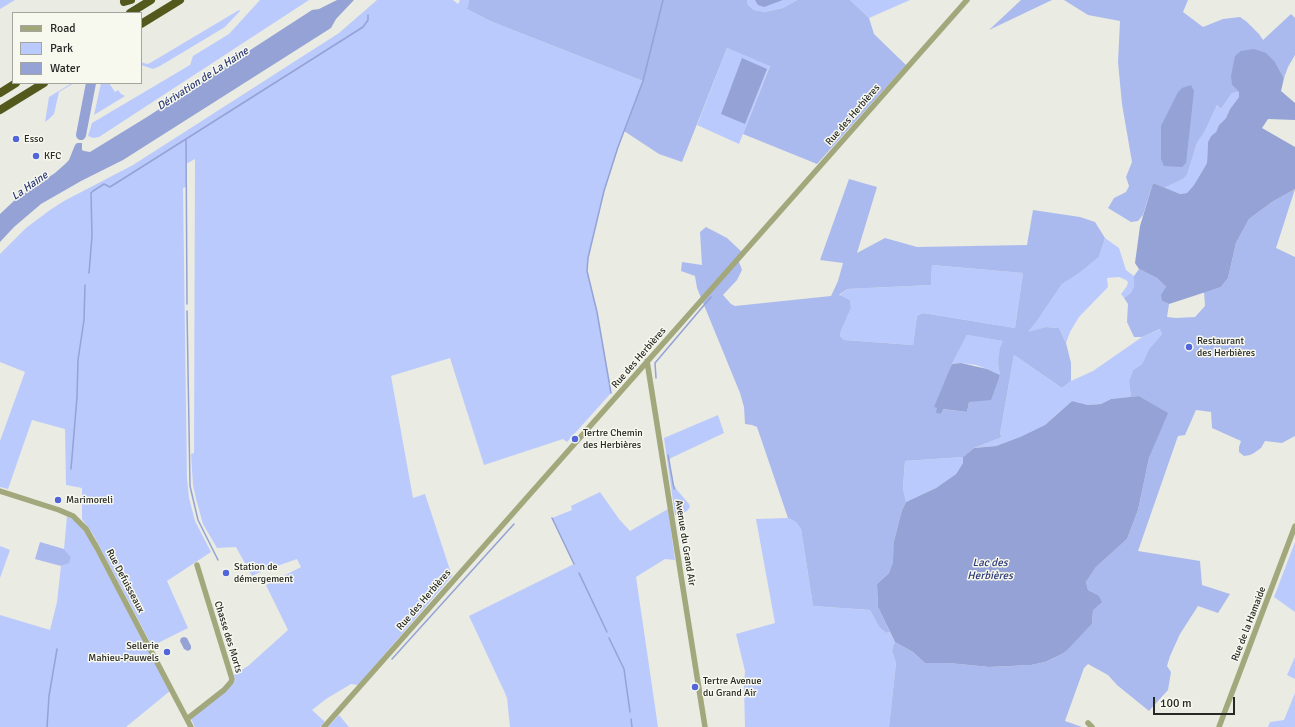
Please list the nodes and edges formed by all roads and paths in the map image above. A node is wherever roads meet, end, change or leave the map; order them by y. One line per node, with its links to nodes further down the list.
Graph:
1 (151, 0): 4 (highway)
2 (180, 0): 5 (highway)
3 (967, 0): 10 (street, Rue des Herbières)
4 (132, 12)
5 (142, 23)
6 (14, 84): 8 (highway)
7 (42, 84): 9 (highway)
8 (0, 93)
9 (0, 110)
10 (647, 361): 16 (street, Rue des Herbières); 17 (street, Avenue du Grand Air)
11 (0, 491): 14 (street, Rue Defuisseaux)
12 (1295, 526): 18 (street, Rue de la Hamaide)
13 (197, 565): 14 (street, Chasse des Morts)
14 (186, 719): 15 (street, Rue Defuisseaux)
15 (191, 727)
16 (324, 727)
17 (705, 727)
18 (1219, 727)

